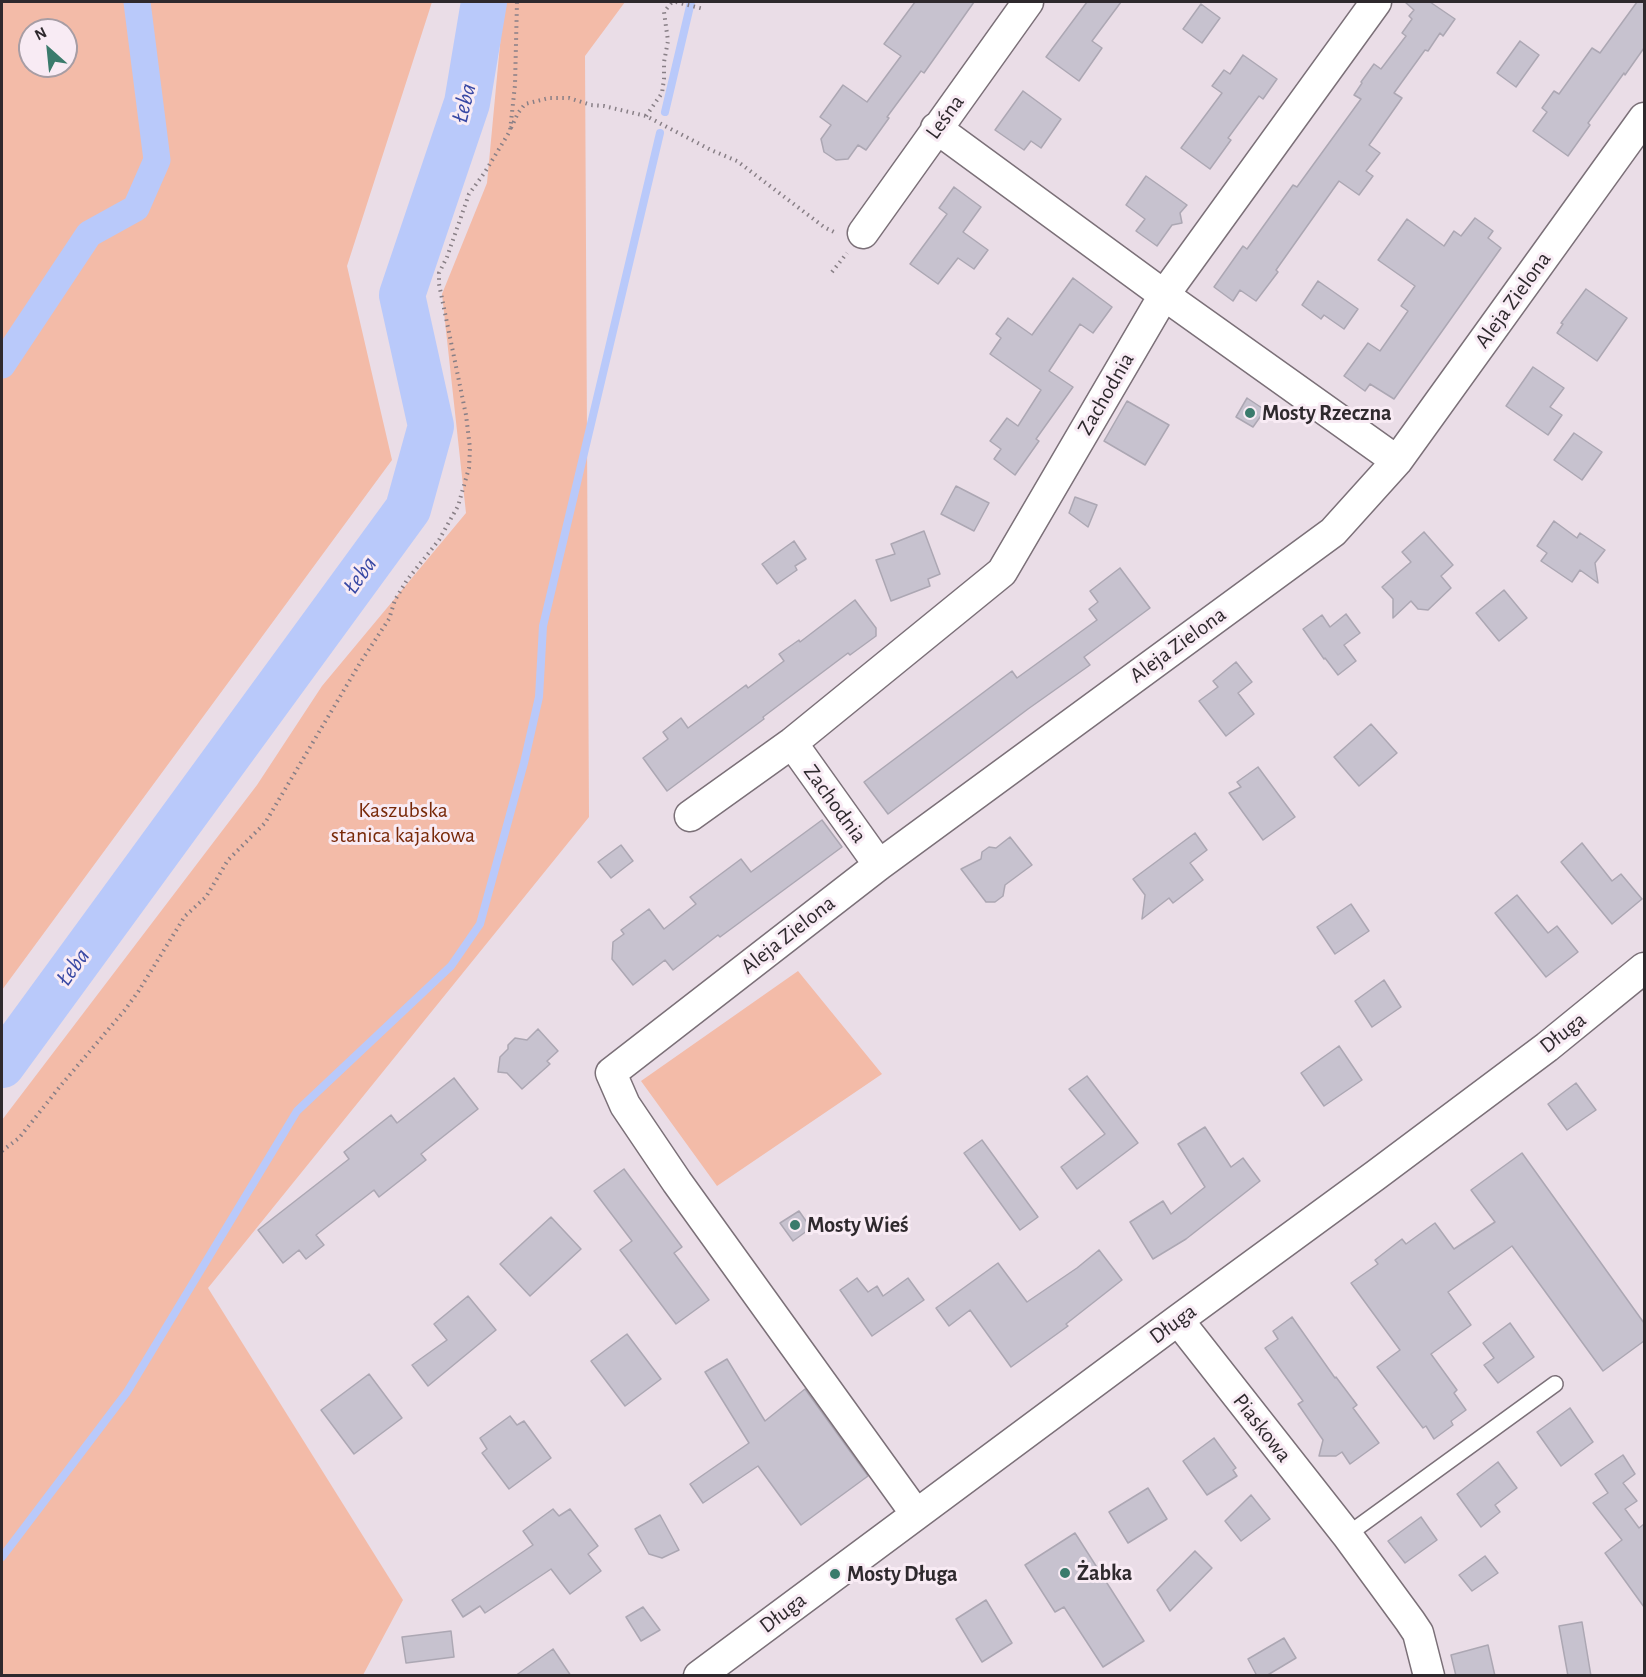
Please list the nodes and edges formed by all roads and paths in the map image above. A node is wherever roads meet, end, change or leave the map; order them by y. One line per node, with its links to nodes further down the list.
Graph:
1 (517, 2): 9 (path)
2 (676, 2): 5 (path); 6 (path)
3 (1028, 2): 8 (street, Leśna)
4 (1376, 2): 11 (street, Zachodnia)
5 (704, 9)
6 (646, 116): 9 (path); 10 (path)
7 (1644, 118): 12 (street, Aleja Zielona)
8 (936, 129): 10 (street, Leśna); 11 (street)
9 (510, 131): 17 (path)
10 (863, 233)
11 (1164, 296): 12 (street); 13 (street, Zachodnia)
12 (1397, 461): 15 (street, Aleja Zielona)
13 (792, 743): 14 (street, Zachodnia); 15 (street, Zachodnia)
14 (690, 816)
15 (879, 865): 20 (street, Aleja Zielona)
16 (1640, 981): 18 (street, Długa)
17 (2, 1150)
18 (1178, 1320): 20 (street, Długa); 21 (street, Piaskowa)
19 (1555, 1384): 21 (lane)
20 (916, 1514): 22 (street, Długa)
21 (1347, 1535): 23 (street, Piaskowa)
22 (699, 1676)
23 (1429, 1676)

